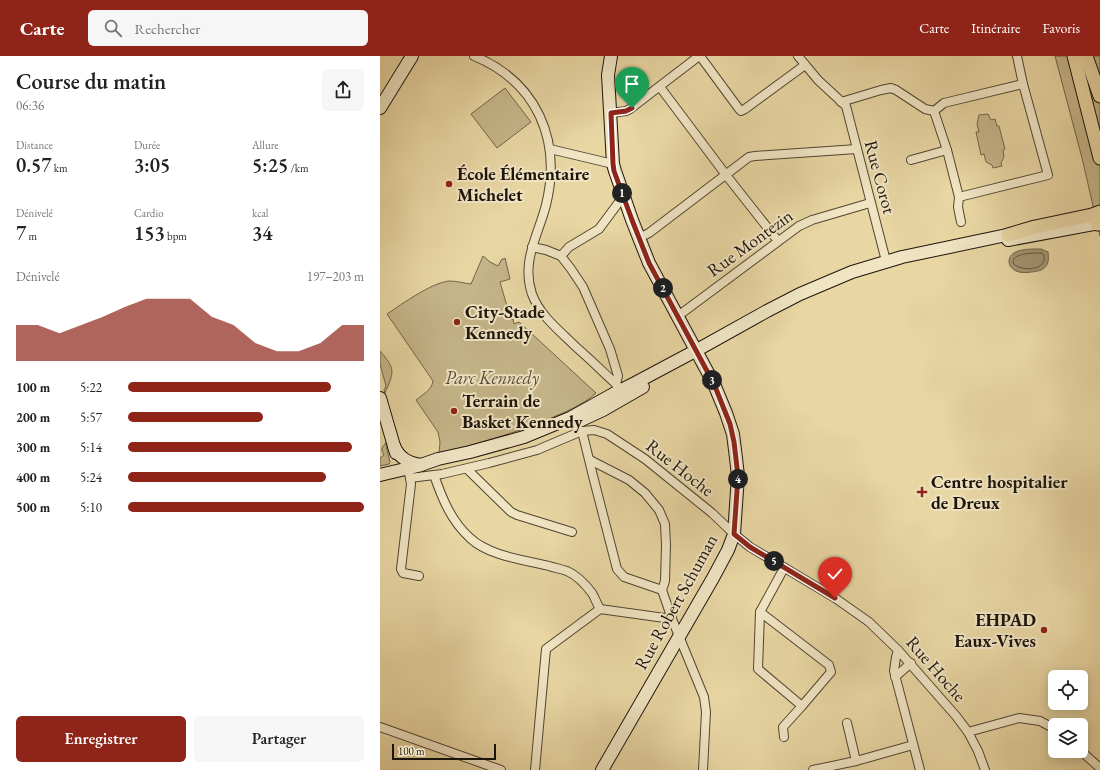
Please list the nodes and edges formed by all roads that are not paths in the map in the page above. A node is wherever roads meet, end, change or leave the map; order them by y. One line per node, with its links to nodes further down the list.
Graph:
1 (412, 56): 17 (main road)
2 (474, 56): 10 (street)
3 (611, 56): 19 (main road, Rue Robert Schuman)
4 (700, 56): 11 (street); 14 (street)
5 (798, 56): 11 (street)
6 (1017, 56): 12 (street)
7 (1074, 56): 23 (main road)
8 (1086, 56): 15 (main road)
9 (1090, 56): 13 (main road)
10 (490, 59): 20 (street)
11 (805, 64): 16 (street)
12 (1023, 82): 18 (street); 27 (street)
13 (1100, 85)
14 (660, 87): 19 (street); 26 (street)
15 (1100, 96)
16 (841, 102): 18 (street); 21 (street, Rue Corot)
17 (380, 108)
18 (934, 111): 22 (street)
19 (611, 113): 25 (main road, Rue Robert Schuman)
20 (550, 149): 25 (street); 35 (street)
21 (857, 149): 26 (street); 29 (street, Rue Corot)
22 (947, 150): 24 (street); 27 (street)
23 (1100, 158)
24 (911, 160)
25 (613, 164): 28 (main road, Rue Robert Schuman)
26 (726, 175): 33 (street); 34 (street)
27 (959, 197): 31 (street)
28 (624, 198): 33 (main road, Rue Robert Schuman); 36 (street)
29 (870, 203): 34 (street, Rue Montezin); 37 (street, Rue Corot)
30 (1099, 220): 32 (main road); 39 (main road)
31 (961, 222)
32 (1008, 235): 37 (main road)
33 (639, 238): 38 (main road, Rue Robert Schuman)
34 (778, 241): 38 (street, Rue Montezin)
35 (532, 247): 36 (street); 40 (street)
36 (560, 256): 40 (street)
37 (886, 261): 39 (main road)
38 (678, 316): 39 (main road, Rue Robert Schuman)
39 (698, 353): 40 (main road); 49 (main road, Rue Robert Schuman)
40 (621, 390): 46 (main road)
41 (380, 398): 43 (main road)
42 (582, 431): 44 (street); 45 (street, Rue Hoche); 49 (street, Rue Hoche)
43 (394, 446): 46 (main road); 46 (main road)
44 (590, 460): 52 (street); 52 (street)
45 (467, 469): 46 (street, Rue Hoche); 48 (street)
46 (417, 471): 47 (main road); 51 (street); 53 (street)
47 (380, 475)
48 (572, 532)
49 (734, 534): 50 (street, Rue Hoche); 56 (main road, Rue Robert Schuman)
50 (784, 568): 54 (street); 57 (street, Rue Hoche)
51 (419, 576)
52 (662, 590): 55 (street)
53 (600, 609): 55 (street); 71 (street)
54 (760, 612): 60 (street); 60 (street)
55 (672, 619): 56 (street)
56 (679, 637): 72 (main road, Rue Robert Schuman); 73 (street)
57 (898, 650): 58 (street, Rue Hoche); 59 (street)
58 (911, 664): 59 (street); 64 (street, Rue Hoche)
59 (895, 677): 66 (street)
60 (802, 706): 65 (street)
61 (847, 723): 68 (street)
62 (1048, 725): 64 (street)
63 (380, 726): 70 (street)
64 (968, 732): 76 (street, Rue Hoche)
65 (784, 737)
66 (914, 745): 68 (street); 75 (street)
67 (1088, 757): 69 (street)
68 (856, 760): 74 (street)
69 (1100, 768)
70 (501, 770)
71 (535, 770)
72 (602, 770)
73 (703, 770)
74 (813, 770)
75 (920, 770)
76 (985, 770)

